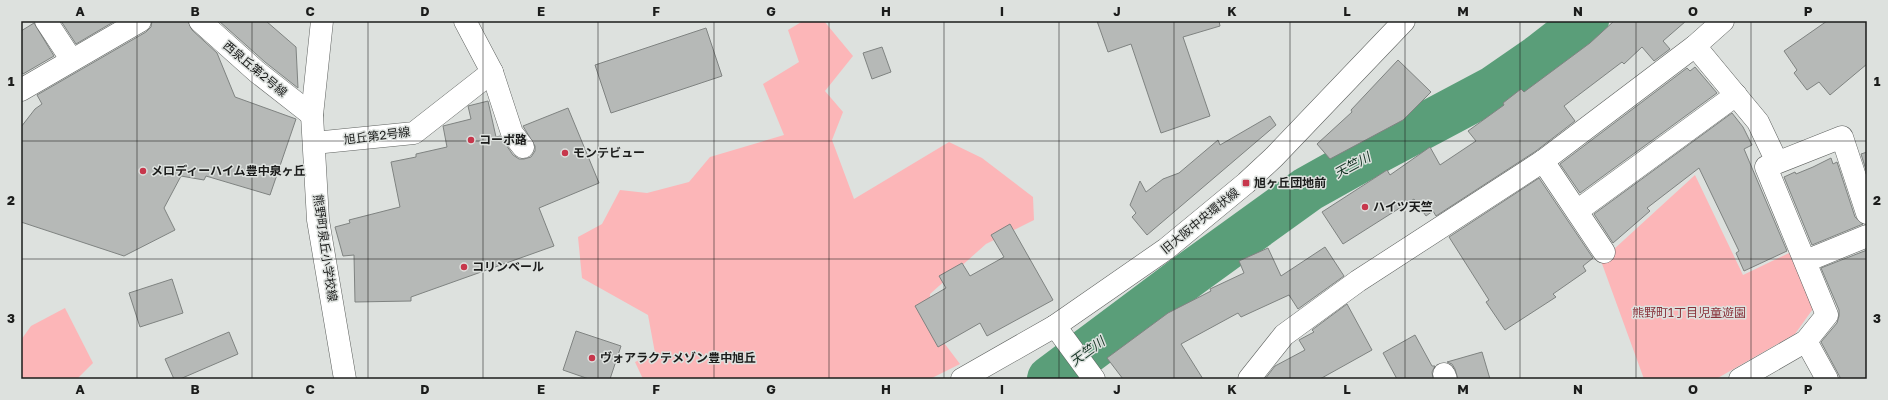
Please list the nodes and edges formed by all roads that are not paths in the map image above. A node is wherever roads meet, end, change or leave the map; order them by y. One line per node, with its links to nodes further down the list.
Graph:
1 (46, 21): 9 (street)
2 (140, 21): 9 (street)
3 (200, 21): 13 (street, 西泉丘第2号線)
4 (322, 21): 13 (street, 熊野町泉丘小学校線)
5 (465, 21): 10 (street)
6 (1404, 21): 23 (street, 旧大阪中央環状線)
7 (1723, 21): 8 (street)
8 (1695, 46): 12 (street); 16 (street)
9 (71, 59): 11 (street)
10 (492, 72): 14 (street, 旭丘第2号線); 15 (street)
11 (21, 90)
12 (1736, 95): 17 (street); 18 (street)
13 (312, 114): 14 (street, 熊野町泉丘小学校線)
14 (314, 143): 26 (street, 熊野町泉丘小学校線)
15 (523, 147)
16 (1543, 161): 18 (street); 28 (street)
17 (1777, 162): 19 (street); 22 (street)
18 (1577, 210): 21 (street)
19 (1867, 213)
20 (1867, 236): 22 (street)
21 (1604, 252)
22 (1806, 260): 24 (street)
23 (1061, 334): 25 (street); 27 (street, 旧大阪中央環状線)
24 (1806, 341): 29 (street); 30 (street)
25 (1092, 376)
26 (345, 379)
27 (962, 379)
28 (1249, 379)
29 (1740, 379)
30 (1827, 379)

